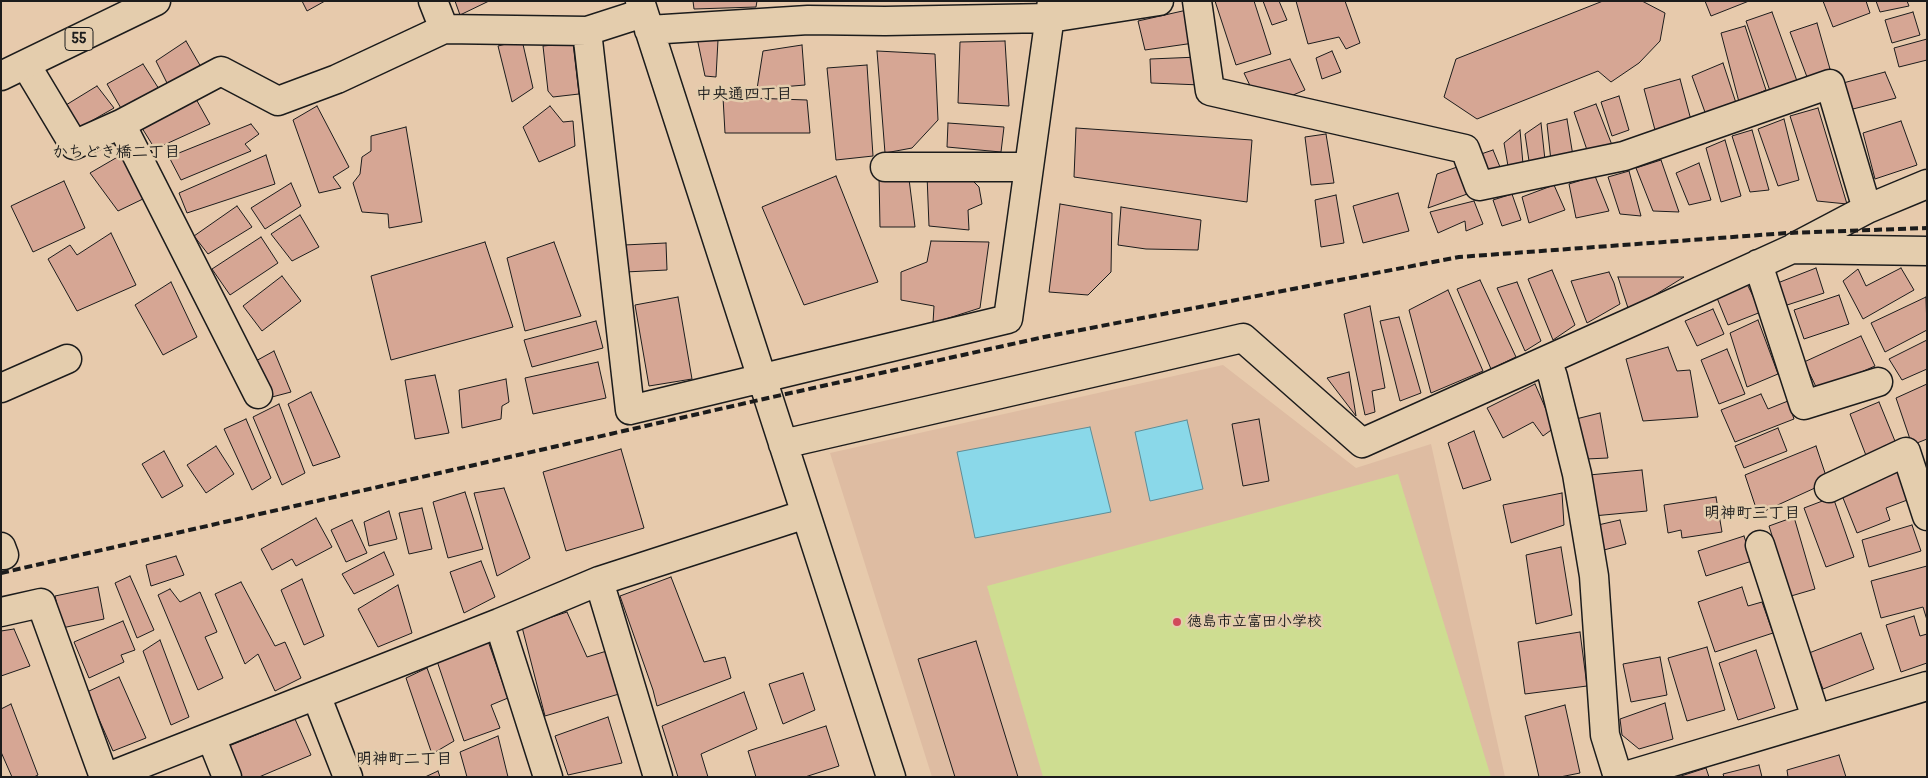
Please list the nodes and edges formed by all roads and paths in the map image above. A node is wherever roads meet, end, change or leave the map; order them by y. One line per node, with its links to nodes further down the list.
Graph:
1 (156, 1): 9 (main road, 55)
2 (433, 1): 7 (main road)
3 (1160, 1): 5 (main road)
4 (1197, 1): 15 (main road)
5 (1051, 10): 6 (main road); 13 (main road)
6 (644, 15): 8 (main road); 21 (main road)
7 (444, 29): 8 (main road); 11 (main road)
8 (587, 31): 21 (main road)
9 (26, 65): 10 (main road, 55); 11 (main road)
10 (1, 76)
11 (121, 124): 24 (main road)
12 (885, 167): 13 (main road)
13 (1029, 167): 21 (main road)
14 (1927, 184): 15 (main road)
15 (1867, 209): 16 (main road)
16 (1792, 249): 17 (main road); 18 (main road)
17 (1927, 251)
18 (1758, 264): 20 (main road); 22 (main road)
19 (67, 359): 23 (main road)
20 (1547, 360): 25 (main road); 43 (main road)
21 (761, 378): 25 (main road)
22 (1878, 382)
23 (1, 388)
24 (258, 394)
25 (783, 444): 27 (main road)
26 (1829, 488): 28 (main road)
27 (806, 514): 30 (main road); 42 (main road)
28 (1927, 516)
29 (1760, 545): 35 (main road)
30 (599, 581): 32 (main road); 41 (main road)
31 (1, 612): 37 (main road)
32 (499, 623): 34 (main road); 40 (main road)
33 (1927, 686): 35 (main road)
34 (316, 695): 36 (main road); 39 (main road)
35 (1816, 718): 43 (main road)
36 (211, 737): 37 (main road); 38 (main road)
37 (106, 777)
38 (227, 777)
39 (348, 777)
40 (548, 777)
41 (658, 777)
42 (891, 777)
43 (1620, 777)

